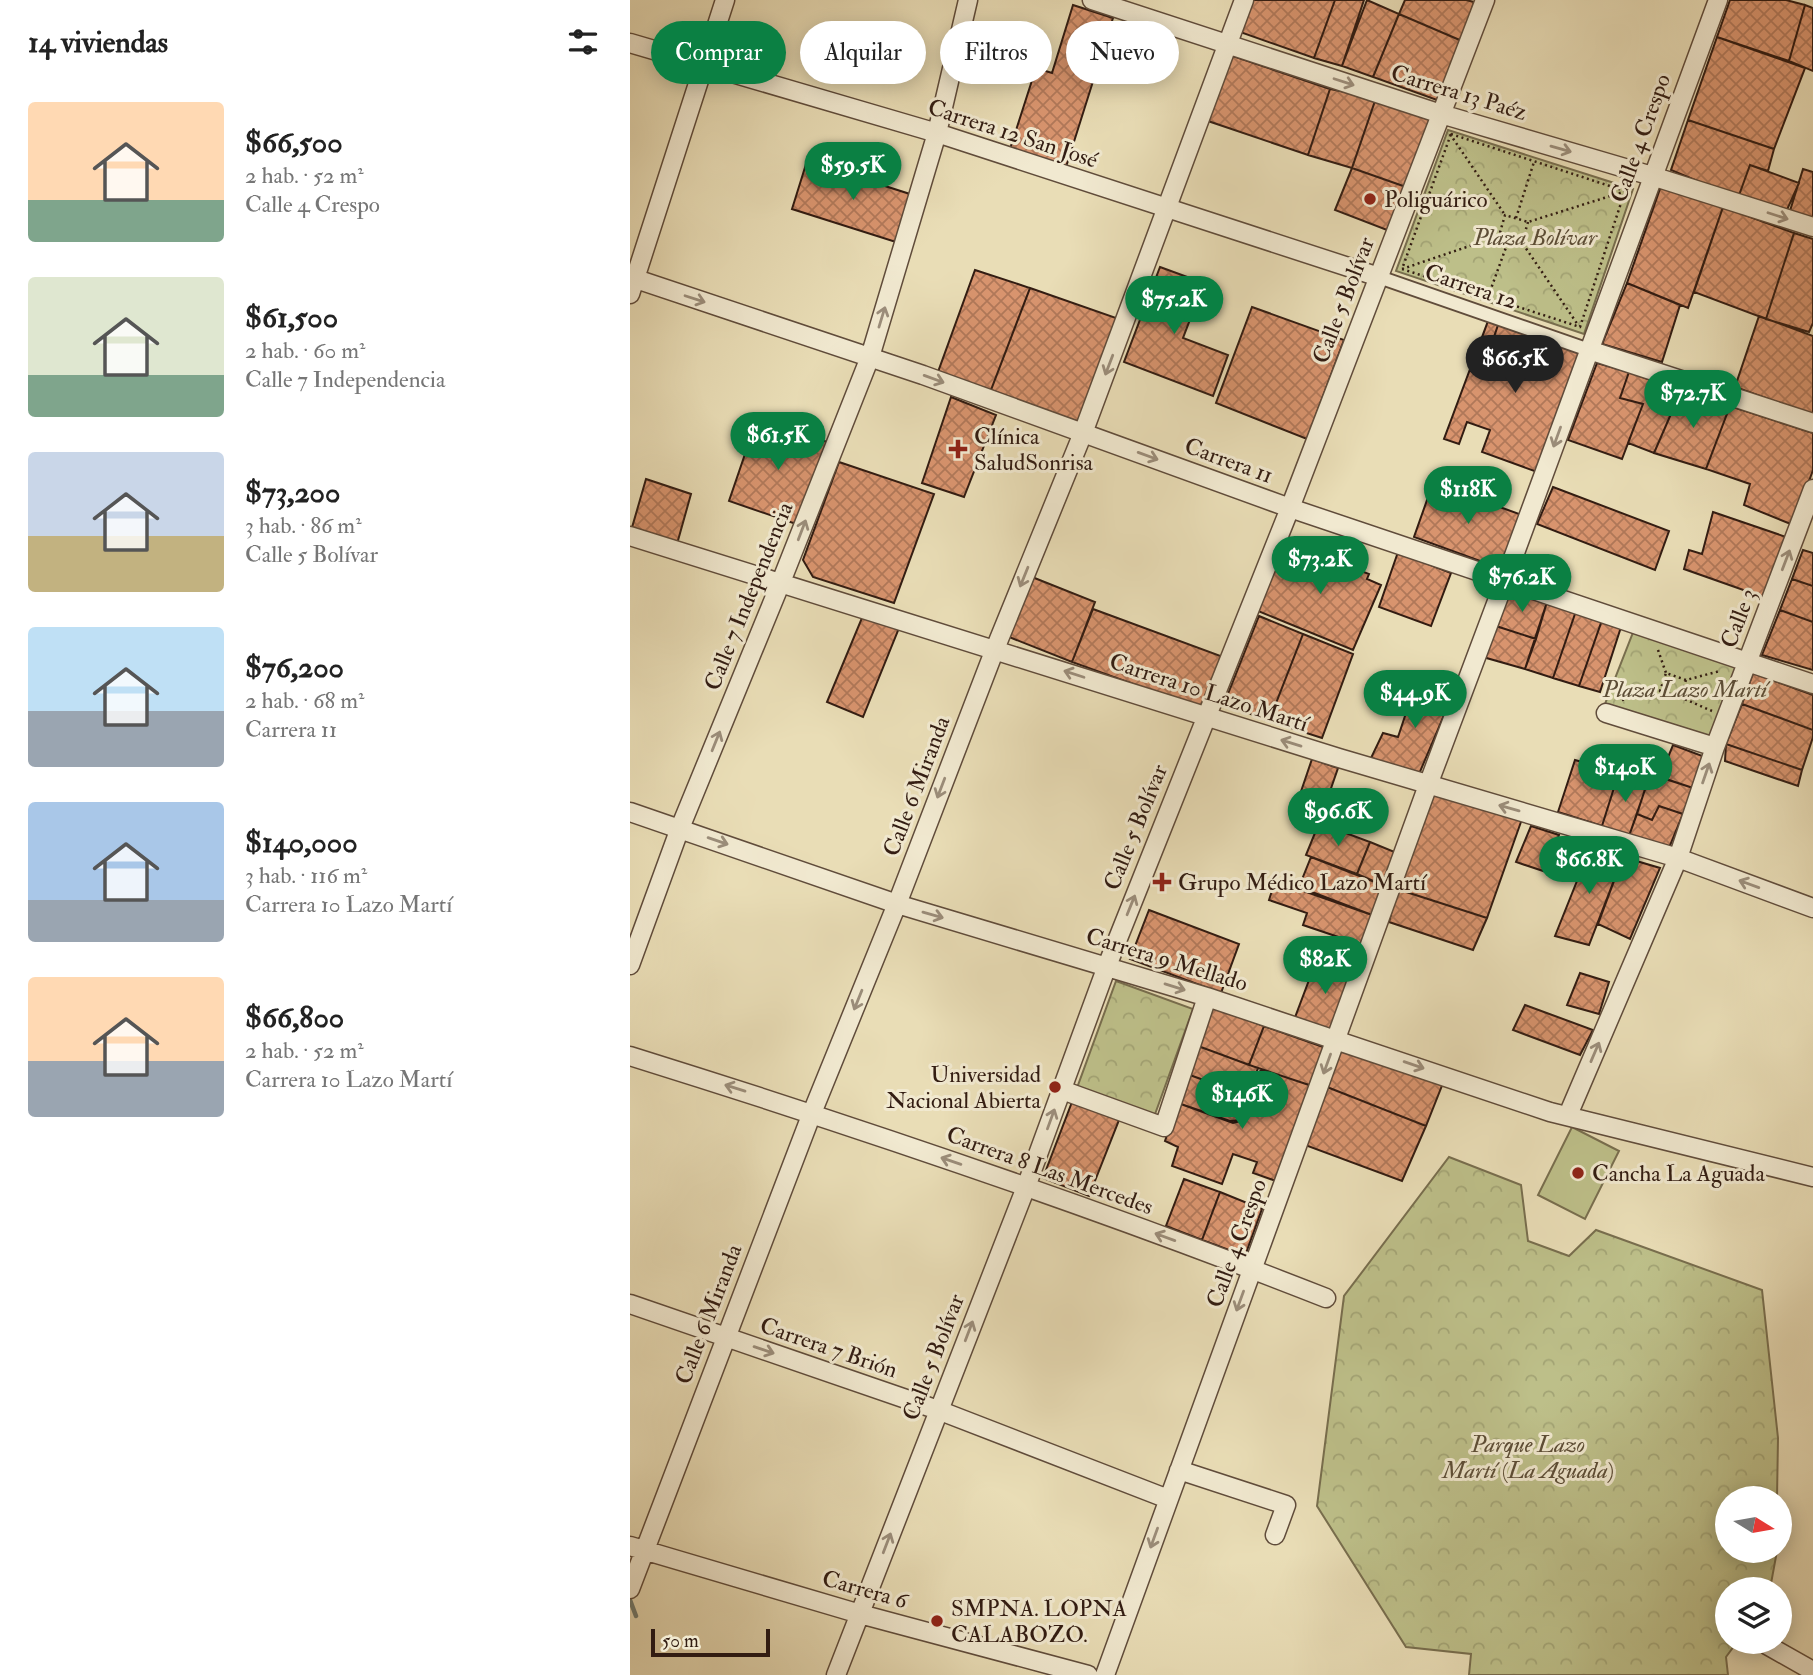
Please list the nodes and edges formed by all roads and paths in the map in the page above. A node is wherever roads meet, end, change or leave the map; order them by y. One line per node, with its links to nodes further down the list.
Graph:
1 (725, 0): 7 (street)
2 (968, 0): 14 (street, Calle 7 Independencia)
3 (1093, 0): 9 (street, Carrera 13 Paéz)
4 (1244, 0): 9 (street, Calle 6 Miranda)
5 (1485, 0): 13 (street, Calle 5 Bolívar)
6 (1717, 0): 17 (street, Calle 4 Crespo)
7 (719, 21)
8 (630, 43): 10 (street, Carrera 12 San José)
9 (1227, 43): 13 (street, Carrera 13 Paéz, one-way to 13); 20 (street, Calle 6 Miranda)
10 (651, 49)
11 (699, 84): 31 (street)
12 (767, 84): 14 (street, Carrera 12 San José)
13 (1444, 122): 15 (path); 17 (street, Carrera 13 Paéz, one-way to 17); 30 (street, Calle 5 Bolívar)
14 (937, 133): 20 (street, Carrera 12 San José); 35 (street, Calle 7 Independencia, one-way to 14)
15 (1451, 134): 16 (path); 21 (path); 28 (path)
16 (1534, 162): 19 (path); 22 (path)
17 (1652, 176): 24 (street, Carrera 13 Paéz, one-way to 24); 34 (street, Calle 4 Crespo)
18 (1633, 189): 19 (path)
19 (1625, 191): 23 (path); 33 (path)
20 (1167, 210): 30 (street, Carrera 12 San José); 37 (street, Calle 6 Miranda, one-way to 37)
21 (1505, 215): 22 (path); 25 (path)
22 (1516, 218): 23 (path)
23 (1528, 222): 27 (path)
24 (1813, 227)
25 (1499, 236): 26 (path); 28 (path)
26 (1509, 239): 27 (path); 32 (path)
27 (1522, 243): 33 (path)
28 (1402, 269): 29 (path); 32 (path)
29 (1396, 271)
30 (1378, 277): 34 (street, Carrera 12); 39 (street, Calle 5 Bolívar)
31 (632, 283): 35 (street, Carrera 11, one-way to 35)
32 (1489, 298): 33 (path)
33 (1580, 327): 34 (path)
34 (1587, 342): 36 (street); 41 (street, Calle 4 Crespo, one-way to 41)
35 (870, 357): 37 (street, Carrera 11, one-way to 37); 42 (street, Calle 7 Independencia, one-way to 35)
36 (1813, 423)
37 (1083, 433): 39 (street, Carrera 11, one-way to 39); 43 (street, Calle 6 Miranda, one-way to 43)
38 (1813, 489): 45 (street, Calle 3, one-way to 38)
39 (1290, 508): 41 (street, Carrera 11); 54 (street, Calle 5 Bolívar)
40 (630, 536): 42 (street, Carrera 10 Lazo Martí)
41 (1505, 580): 45 (street, Carrera 11); 56 (street, Calle 4 Crespo)
42 (781, 582): 43 (street, Carrera 10 Lazo Martí); 58 (street, Calle 7 Independencia, one-way to 42)
43 (995, 649): 54 (street, Carrera 10 Lazo Martí, one-way to 43); 60 (street, Calle 6 Miranda, one-way to 60)
44 (1658, 649): 47 (path)
45 (1748, 662): 49 (street, Carrera 11); 55 (street, Calle 3)
46 (1729, 668): 48 (path)
47 (1666, 673): 48 (path); 50 (path)
48 (1686, 680): 51 (path)
49 (1813, 684)
50 (1660, 691): 51 (path); 52 (path)
51 (1680, 697): 53 (path)
52 (1611, 707): 55 (street)
53 (1721, 715)
54 (1205, 716): 56 (street, Carrera 10 Lazo Martí, one-way to 54); 63 (street, Calle 5 Bolívar, one-way to 54)
55 (1715, 747): 59 (street, Calle 3, one-way to 55)
56 (1428, 785): 59 (street, Carrera 10 Lazo Martí, one-way to 56); 65 (street, Calle 4 Crespo)
57 (630, 812): 58 (street, Carrera 9 Mellado)
58 (680, 828): 60 (street, Carrera 9 Mellado, one-way to 60); 62 (street, Calle 7 Independencia)
59 (1678, 858): 61 (street, Carrera 10 Lazo Martí, one-way to 59); 69 (street, Calle 3, one-way to 59)
60 (897, 904): 63 (street, Carrera 9 Mellado, one-way to 63); 68 (street, Calle 6 Miranda, one-way to 68)
61 (1813, 908)
62 (630, 965)
63 (1107, 966): 64 (street, Carrera 9 Mellado, one-way to 64); 67 (street, Calle 5 Bolívar)
64 (1207, 997): 65 (street, Carrera 9 Mellado); 67 (street)
65 (1336, 1039): 69 (street, Carrera 9 Mellado, one-way to 69); 72 (street, Calle 4 Crespo, one-way to 72)
66 (630, 1055): 68 (street, Carrera 8 Las Mercedes, one-way to 66)
67 (1062, 1090): 71 (street, Calle 5 Bolívar, one-way to 67)
68 (812, 1113): 71 (street, Carrera 8 Las Mercedes, one-way to 68); 75 (street, Calle 6 Miranda)
69 (1569, 1115): 70 (street, Carrera 9 Mellado)
70 (1813, 1177)
71 (1026, 1187): 72 (street, Carrera 8 Las Mercedes, one-way to 71); 76 (street, Calle 5 Bolívar, one-way to 71)
72 (1252, 1269): 73 (street, Carrera 8 Las Mercedes); 77 (street, Calle 4 Crespo, one-way to 77)
73 (1326, 1298)
74 (630, 1304): 75 (street, Carrera 7 Brión)
75 (726, 1337): 76 (street, Carrera 7 Brión, one-way to 76); 80 (street, Calle 6 Miranda)
76 (938, 1410): 78 (street, Carrera 7 Brión); 82 (street, Calle 5 Bolívar, one-way to 76)
77 (1179, 1470): 78 (street, Calle 4 Crespo); 79 (street)
78 (1168, 1499): 87 (street, Calle 4 Crespo, one-way to 87)
79 (1275, 1535)
80 (637, 1548): 81 (street, Calle 6 Miranda); 82 (street, Carrera 6)
81 (630, 1589)
82 (860, 1614): 85 (street, Calle 5 Bolívar); 86 (street, Carrera 6)
83 (1783, 1654): 84 (street)
84 (1813, 1671)
85 (836, 1675)
86 (1088, 1675)
87 (1105, 1675)

